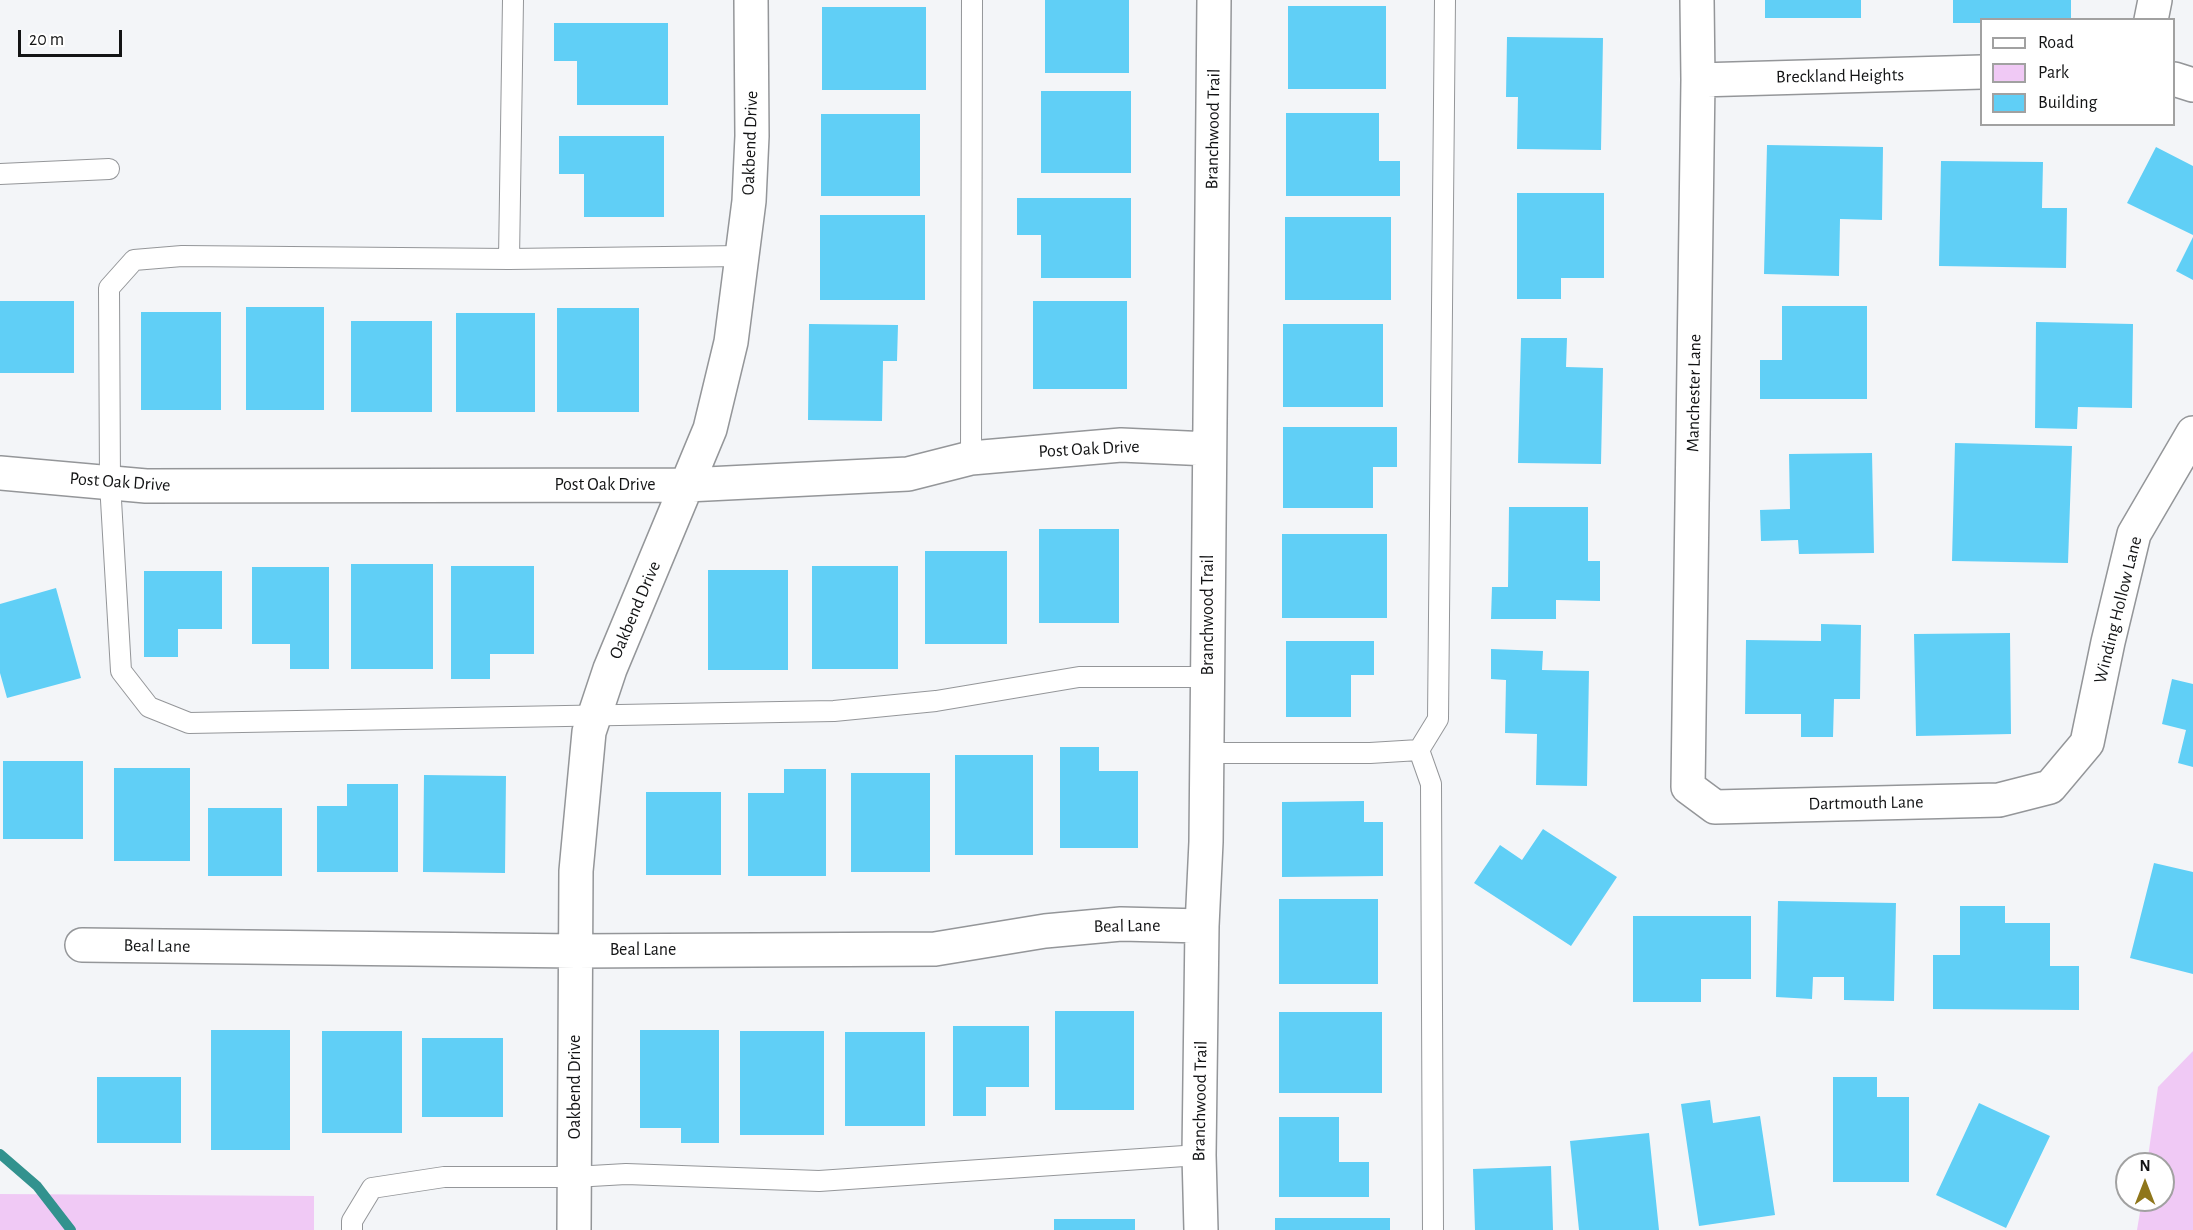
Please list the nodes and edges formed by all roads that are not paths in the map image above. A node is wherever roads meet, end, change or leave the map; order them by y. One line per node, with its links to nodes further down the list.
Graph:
1 (513, 0): 16 (lane)
2 (751, 0): 15 (street, Oakbend Drive)
3 (972, 0): 19 (lane)
4 (1214, 0): 18 (street, Branchwood Trail)
5 (1445, 0): 25 (lane)
6 (1697, 0): 11 (street, Manchester Lane)
7 (2155, 0): 8 (street)
8 (2151, 18)
9 (1980, 72): 11 (street, Breckland Heights)
10 (2175, 79): 12 (street)
11 (1698, 80): 27 (street, Manchester Lane)
12 (2193, 85)
13 (109, 169): 14 (lane)
14 (0, 174)
15 (742, 256): 16 (lane); 22 (street, Oakbend Drive)
16 (508, 259): 21 (lane)
17 (2193, 433): 28 (street, Winding Hollow Lane)
18 (1209, 449): 19 (street, Post Oak Drive); 23 (street, Branchwood Trail)
19 (971, 458): 22 (street, Post Oak Drive)
20 (0, 473): 21 (street, Post Oak Drive)
21 (110, 483): 22 (street, Post Oak Drive); 24 (lane)
22 (687, 484): 24 (street, Oakbend Drive)
23 (1207, 677): 24 (lane); 26 (street, Branchwood Trail)
24 (595, 714): 31 (street, Oakbend Drive)
25 (1419, 750): 26 (lane); 37 (lane)
26 (1207, 753): 29 (street, Branchwood Trail)
27 (1688, 787): 28 (street, Dartmouth Lane)
28 (2050, 787)
29 (1202, 926): 31 (street, Beal Lane); 32 (street, Branchwood Trail)
30 (82, 945): 31 (street, Beal Lane)
31 (576, 951): 33 (street, Oakbend Drive)
32 (1199, 1155): 33 (lane); 36 (street, Branchwood Trail)
33 (574, 1177): 34 (lane); 35 (street, Oakbend Drive)
34 (352, 1230)
35 (574, 1230)
36 (1201, 1230)
37 (1433, 1230)

